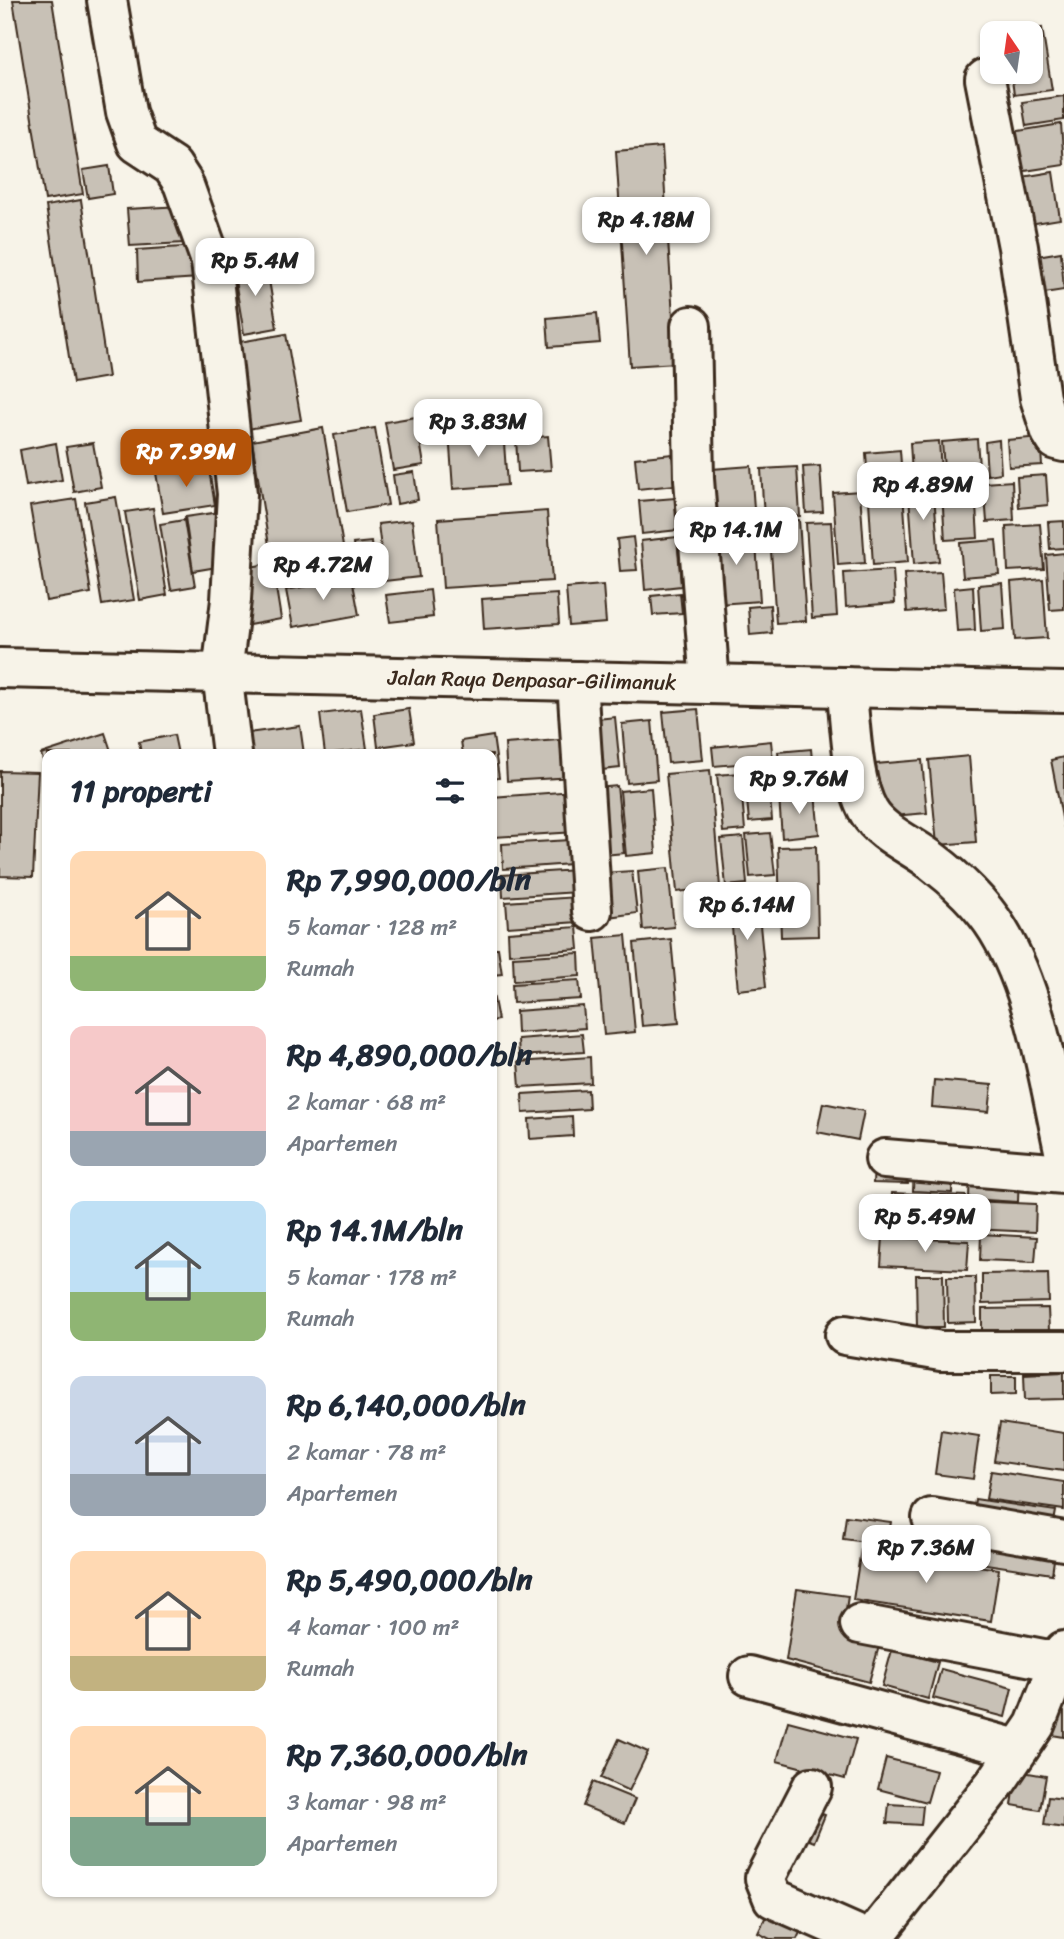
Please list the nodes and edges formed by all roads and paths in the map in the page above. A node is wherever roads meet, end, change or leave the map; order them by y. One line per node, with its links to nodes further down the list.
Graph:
1 (107, 0): 6 (main road)
2 (986, 84): 4 (main road)
3 (691, 326): 8 (main road)
4 (1064, 442)
5 (0, 668): 6 (main road, Jalan Raya Denpasar-Gilimanuk)
6 (222, 673): 7 (main road, Jalan Raya Denpasar-Gilimanuk); 11 (main road)
7 (577, 681): 8 (main road, Jalan Raya Denpasar-Gilimanuk); 12 (main road)
8 (710, 684): 9 (main road, Jalan Raya Denpasar-Gilimanuk)
9 (846, 687): 10 (main road, Jalan Raya Denpasar-Gilimanuk); 13 (main road)
10 (1064, 692)
11 (231, 749)
12 (592, 911)
13 (1064, 1150)
14 (885, 1160): 15 (main road)
15 (1064, 1174)
16 (845, 1335): 17 (main road)
17 (1064, 1351)
18 (932, 1518): 19 (main road)
19 (1064, 1541)
20 (860, 1624): 21 (main road)
21 (1062, 1657): 23 (main road)
22 (749, 1676): 24 (main road)
23 (1054, 1705): 24 (main road)
24 (1017, 1749): 27 (main road)
25 (812, 1787): 26 (main road)
26 (866, 1939)
27 (872, 1939)

